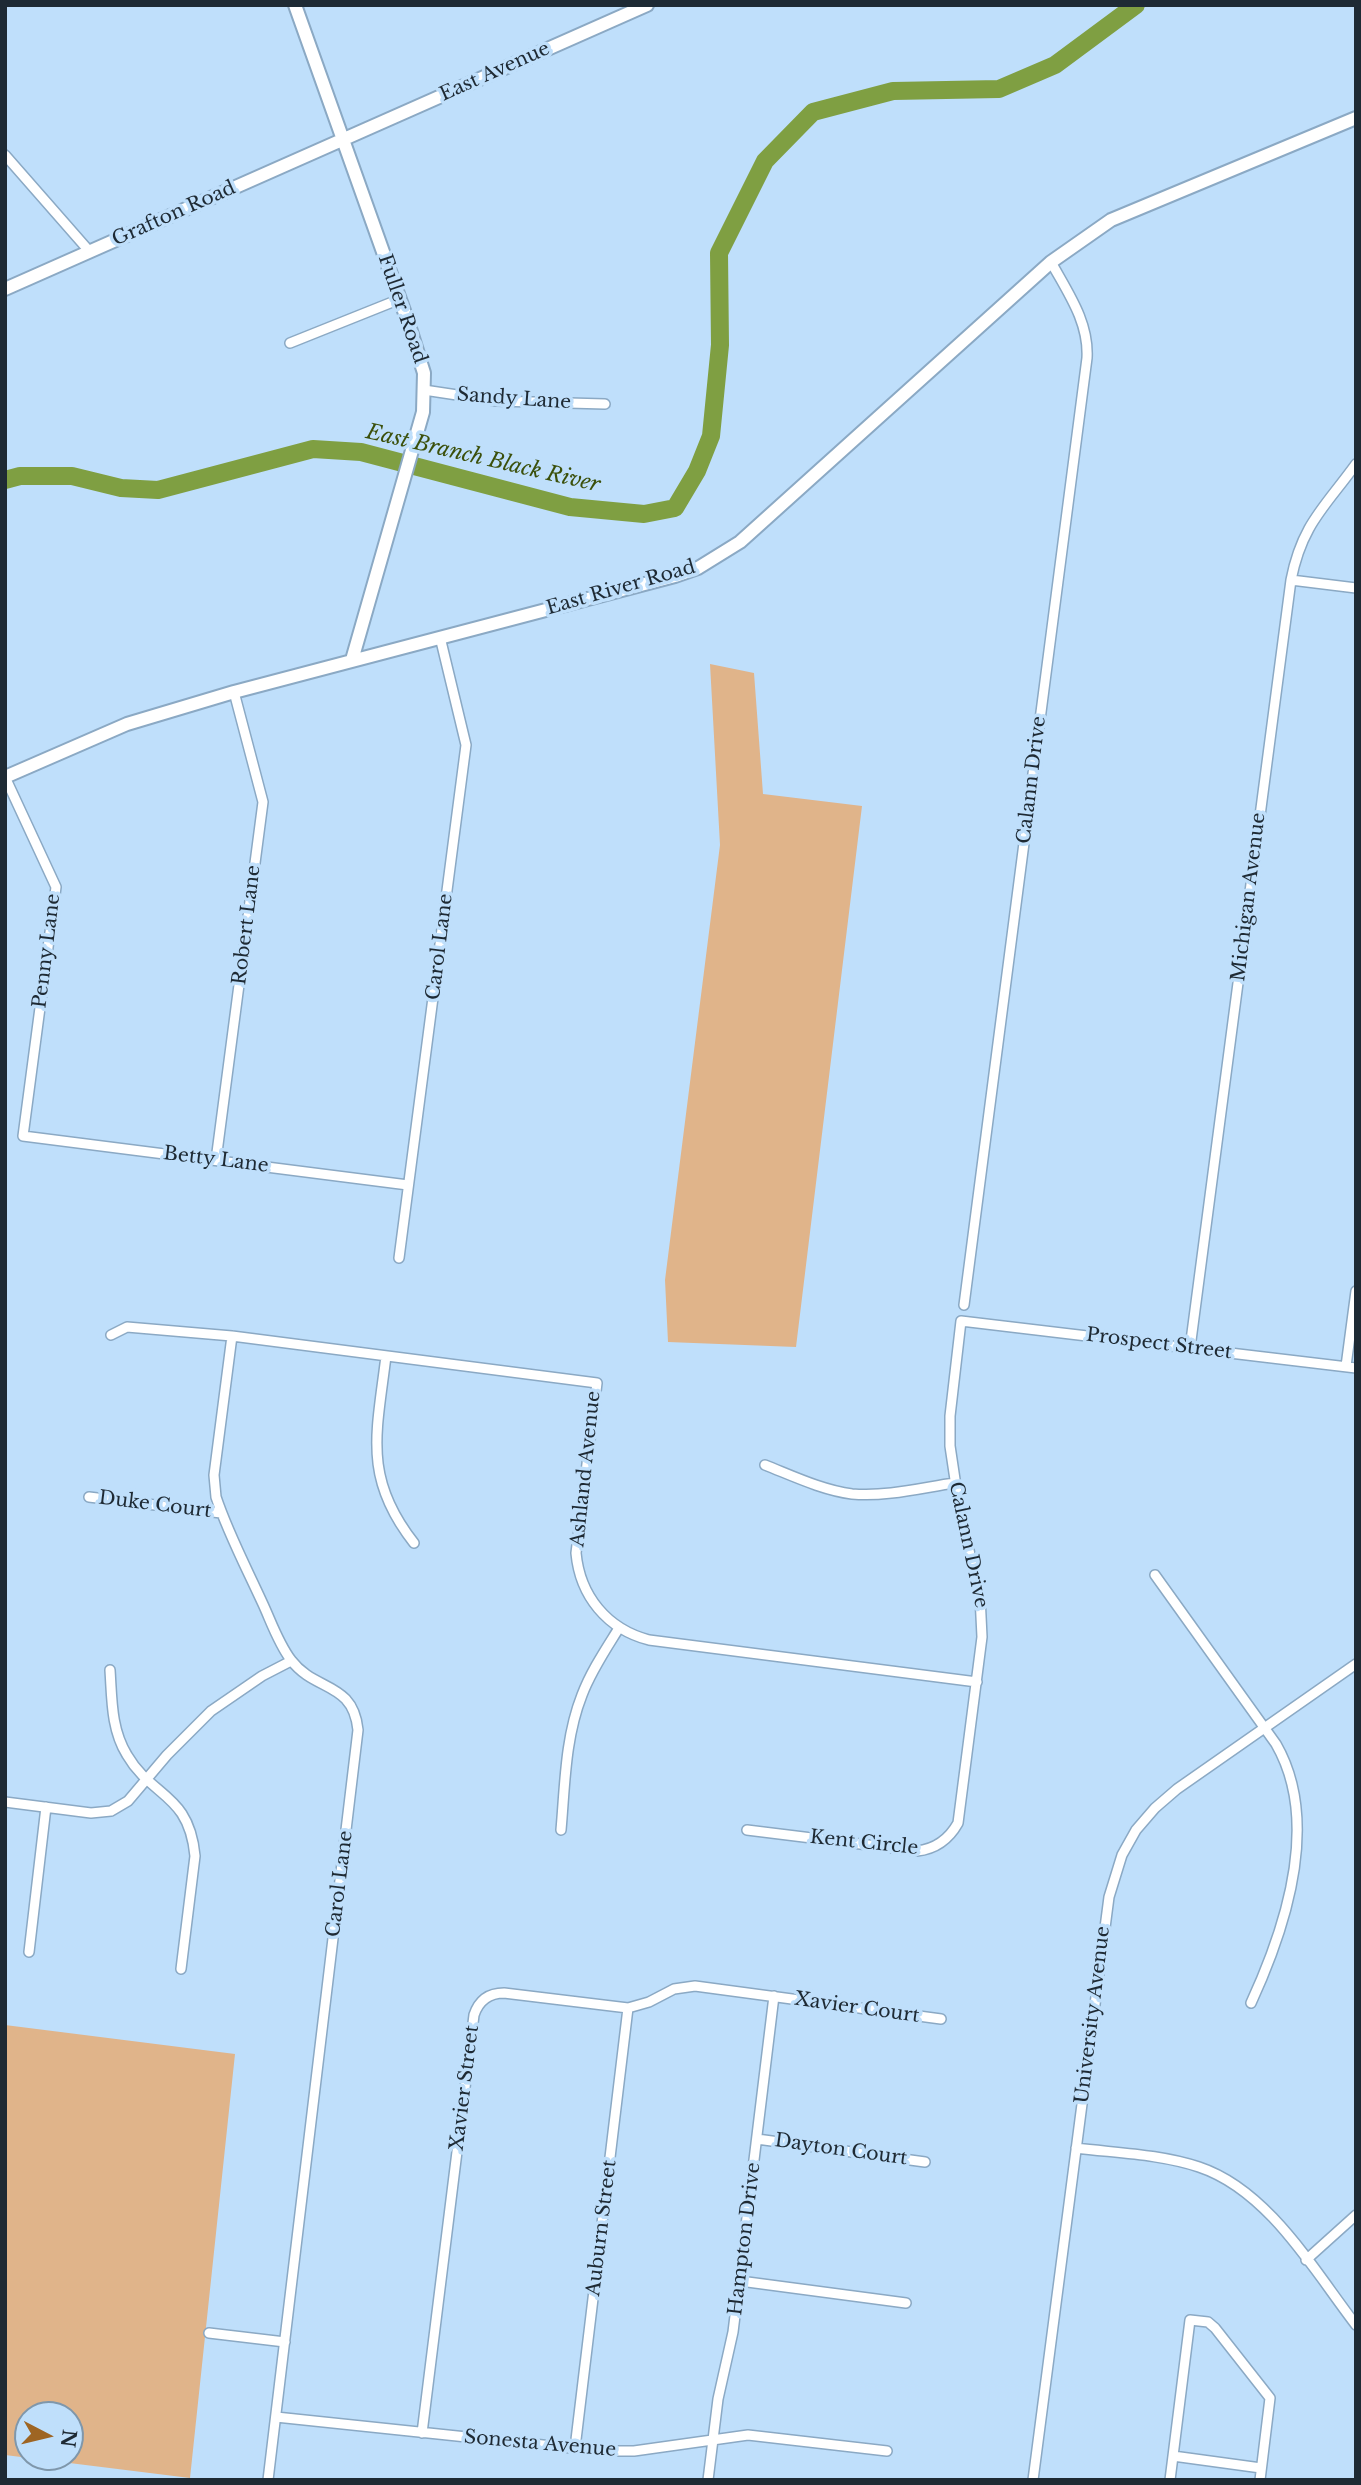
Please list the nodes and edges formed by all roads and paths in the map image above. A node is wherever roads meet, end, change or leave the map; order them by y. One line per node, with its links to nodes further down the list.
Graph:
1 (295, 5): 4 (street, Fuller Road)
2 (647, 5): 4 (street, East Avenue)
3 (1356, 118): 7 (street, East River Road)
4 (343, 139): 6 (street, Grafton Road); 9 (street, Fuller Road)
5 (5, 155): 6 (street)
6 (90, 252): 8 (street, Grafton Road)
7 (1051, 262): 16 (street, East River Road); 25 (street, Calann Drive)
8 (5, 289)
9 (400, 299): 10 (street); 11 (street, Fuller Road)
10 (290, 343)
11 (424, 390): 12 (street, Sandy Lane); 17 (street, Fuller Road)
12 (605, 404)
13 (1356, 464): 14 (street, Michigan Avenue)
14 (1291, 580): 15 (street); 29 (street, Michigan Avenue)
15 (1356, 588)
16 (440, 637): 17 (street, East River Road); 22 (street, Carol Lane)
17 (352, 660): 18 (street, East River Road)
18 (234, 692): 19 (street, East River Road); 21 (street, Robert Lane)
19 (5, 777): 20 (street, Penny Lane)
20 (23, 1136): 21 (street, Betty Lane)
21 (216, 1160): 22 (street, Betty Lane)
22 (408, 1185): 23 (street, Carol Lane)
23 (399, 1258)
24 (1356, 1291): 31 (street)
25 (964, 1305)
26 (961, 1321): 29 (street, Prospect Street); 33 (street, Calann Drive)
27 (111, 1335): 28 (street, Ashland Avenue)
28 (232, 1336): 30 (street, Ashland Avenue); 35 (street, Carol Lane)
29 (1190, 1348): 31 (street, Prospect Street)
30 (386, 1356): 36 (street); 38 (street, Ashland Avenue)
31 (1351, 1367)
32 (765, 1465): 33 (street)
33 (954, 1483): 42 (street, Calann Drive)
34 (89, 1497): 35 (street, Duke Court)
35 (221, 1513): 39 (street, Carol Lane)
36 (414, 1543)
37 (1155, 1575): 43 (street)
38 (619, 1628): 42 (street, Ashland Avenue); 48 (street)
39 (291, 1661): 44 (street); 65 (street, Carol Lane)
40 (1356, 1664): 43 (street, University Avenue)
41 (110, 1670): 44 (street)
42 (977, 1682): 47 (street, Calann Drive)
43 (1265, 1728): 53 (street); 57 (street, University Avenue)
44 (147, 1779): 46 (street); 51 (street)
45 (5, 1802): 46 (street)
46 (46, 1807): 50 (street)
47 (961, 1811): 49 (street, Kent Circle)
48 (561, 1830)
49 (747, 1830)
50 (29, 1952)
51 (181, 1969)
52 (774, 1996): 54 (street, Xavier Street); 55 (street, Xavier Court); 56 (street, Hampton Drive)
53 (1251, 2003)
54 (628, 2008): 67 (street, Xavier Street); 69 (street, Auburn Street)
55 (941, 2019)
56 (757, 2139): 58 (street, Dayton Court); 61 (street, Hampton Drive)
57 (1076, 2148): 60 (street); 75 (street, University Avenue)
58 (925, 2162)
59 (1356, 2215): 60 (street)
60 (1306, 2260): 63 (street)
61 (740, 2281): 62 (street); 68 (street, Hampton Drive)
62 (906, 2303)
63 (1356, 2325)
64 (209, 2333): 65 (street)
65 (285, 2342): 66 (street, Carol Lane)
66 (275, 2417): 67 (street, Sonesta Avenue); 73 (street, Carol Lane)
67 (422, 2433): 69 (street, Sonesta Avenue)
68 (713, 2440): 69 (street, Sonesta Avenue); 70 (street, Sonesta Avenue); 74 (street, Hampton Drive)
69 (575, 2448)
70 (887, 2451)
71 (1173, 2456): 72 (street); 72 (street); 76 (street)
72 (1261, 2468): 77 (street)
73 (268, 2480)
74 (708, 2480)
75 (1033, 2480)
76 (1170, 2480)
77 (1260, 2480)

